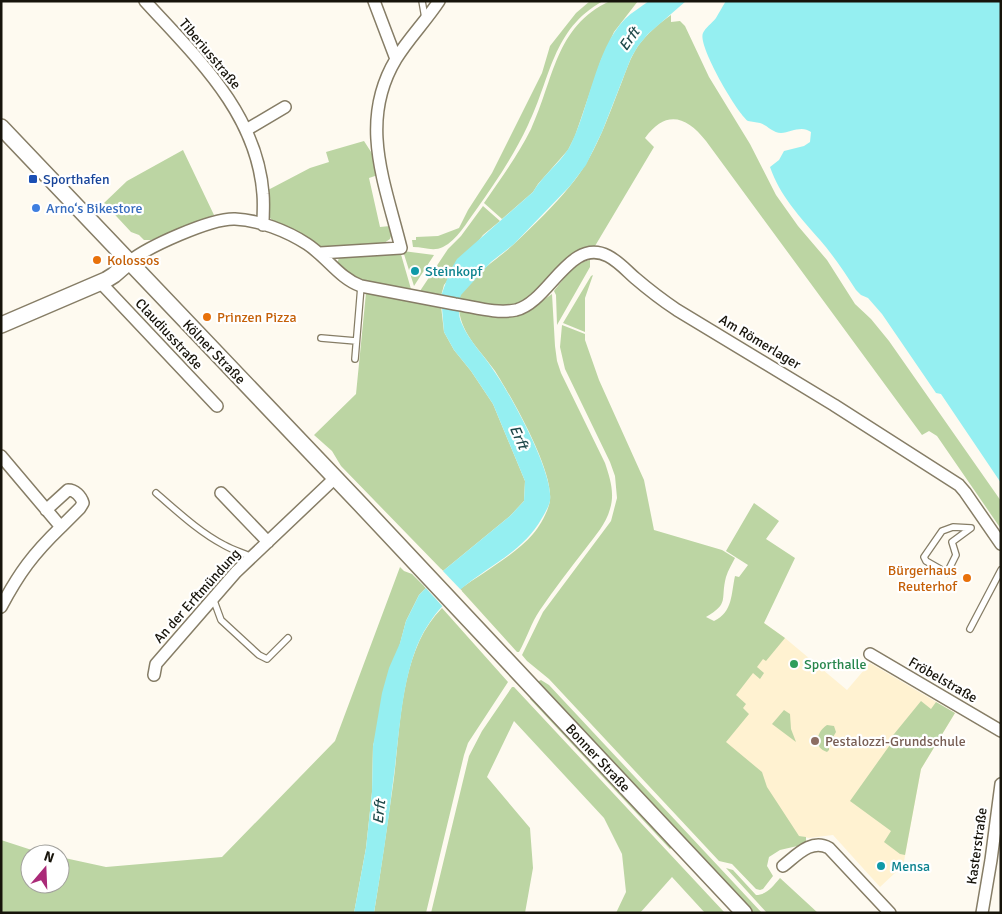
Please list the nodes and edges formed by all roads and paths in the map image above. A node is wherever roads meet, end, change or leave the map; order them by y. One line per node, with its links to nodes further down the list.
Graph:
1 (145, 1): 9 (street, Tiberiusstraße)
2 (374, 1): 6 (street)
3 (422, 1): 5 (lane)
4 (439, 1): 5 (street)
5 (426, 20): 6 (street)
6 (396, 59): 11 (street)
7 (285, 107): 9 (street)
8 (1, 127): 12 (main road, Kölner Straße)
9 (246, 130): 10 (street, Tiberiusstraße)
10 (263, 225): 11 (street); 12 (street)
11 (320, 253): 14 (street)
12 (129, 262): 13 (main road); 21 (main road, Kölner Straße)
13 (100, 282): 15 (main road); 19 (street, Claudiusstraße)
14 (361, 286): 17 (lane); 25 (street, Am Römerlager)
15 (1, 325)
16 (321, 338): 17 (lane)
17 (356, 341): 18 (lane)
18 (355, 360)
19 (217, 406)
20 (1, 456): 24 (street)
21 (335, 478): 28 (street, An der Erftmündung); 32 (main road, Kölner Straße)
22 (156, 493): 30 (lane)
23 (220, 493): 28 (street)
24 (46, 510): 26 (street); 26 (street)
25 (985, 520): 27 (lane); 29 (street, Am Römerlager)
26 (61, 527): 34 (street)
27 (971, 528): 27 (lane)
28 (268, 542): 30 (street, An der Erftmündung)
29 (1001, 544)
30 (252, 556): 33 (street, An der Erftmündung)
31 (1001, 570): 35 (lane)
32 (427, 575): 42 (main road, Bonner Straße)
33 (213, 598): 36 (lane); 38 (street, An der Erftmündung)
34 (1, 607)
35 (970, 629)
36 (288, 638)
37 (870, 654): 39 (street, Fröbelstraße)
38 (154, 675)
39 (1001, 731)
40 (1001, 784): 44 (street, Kasterstraße)
41 (783, 866): 43 (street)
42 (744, 913)
43 (890, 913)
44 (982, 913)

